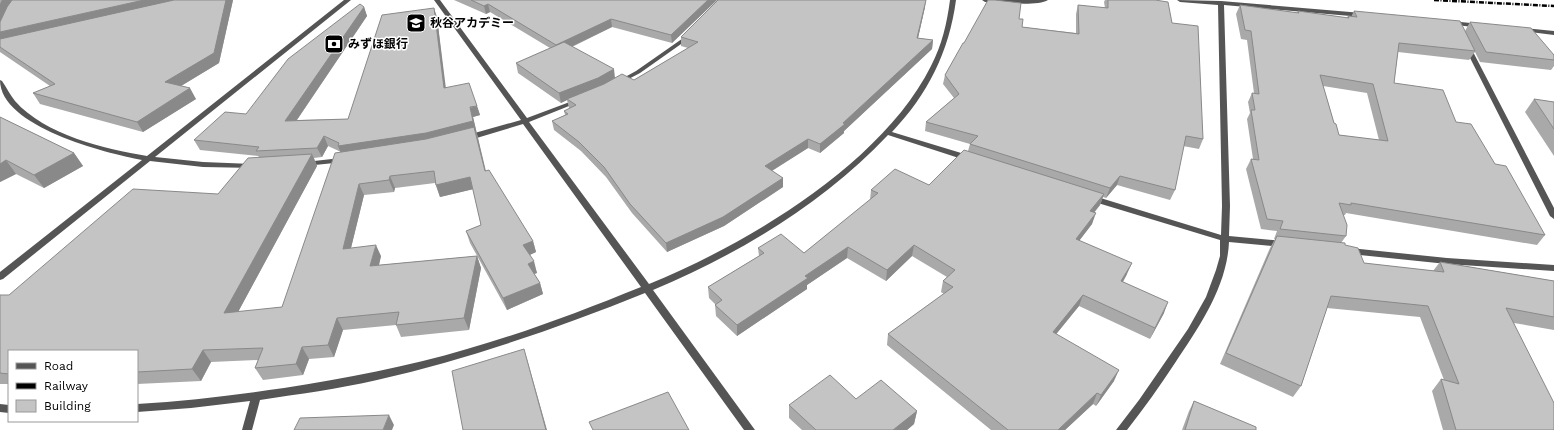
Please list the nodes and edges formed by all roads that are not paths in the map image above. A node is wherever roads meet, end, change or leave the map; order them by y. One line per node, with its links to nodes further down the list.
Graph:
1 (348, 0): 21 (street)
2 (437, 0): 18 (street)
3 (953, 0): 19 (street)
4 (985, 0): 5 (street)
5 (1045, 0)
6 (1180, 0): 7 (street)
7 (1221, 3): 8 (street); 28 (street)
8 (1368, 15)
9 (1441, 22): 10 (street)
10 (1485, 26)
11 (1516, 30): 13 (street)
12 (694, 32): 16 (street)
13 (1554, 33)
14 (1466, 44): 27 (street)
15 (0, 82): 21 (street)
16 (610, 86)
17 (582, 99): 18 (street)
18 (525, 121): 20 (street); 33 (street)
19 (888, 132): 23 (street); 33 (street)
20 (460, 139)
21 (148, 159): 25 (street); 32 (street)
22 (348, 160): 24 (street)
23 (978, 161)
24 (296, 165)
25 (257, 166)
26 (1083, 195): 28 (street)
27 (1554, 216)
28 (1226, 239): 29 (street); 38 (street)
29 (1288, 245)
30 (1344, 250): 31 (street)
31 (1554, 268)
32 (0, 277)
33 (647, 289): 34 (street); 37 (street)
34 (256, 396): 35 (street); 36 (street)
35 (138, 408)
36 (247, 430)
37 (750, 430)
38 (1121, 430)

